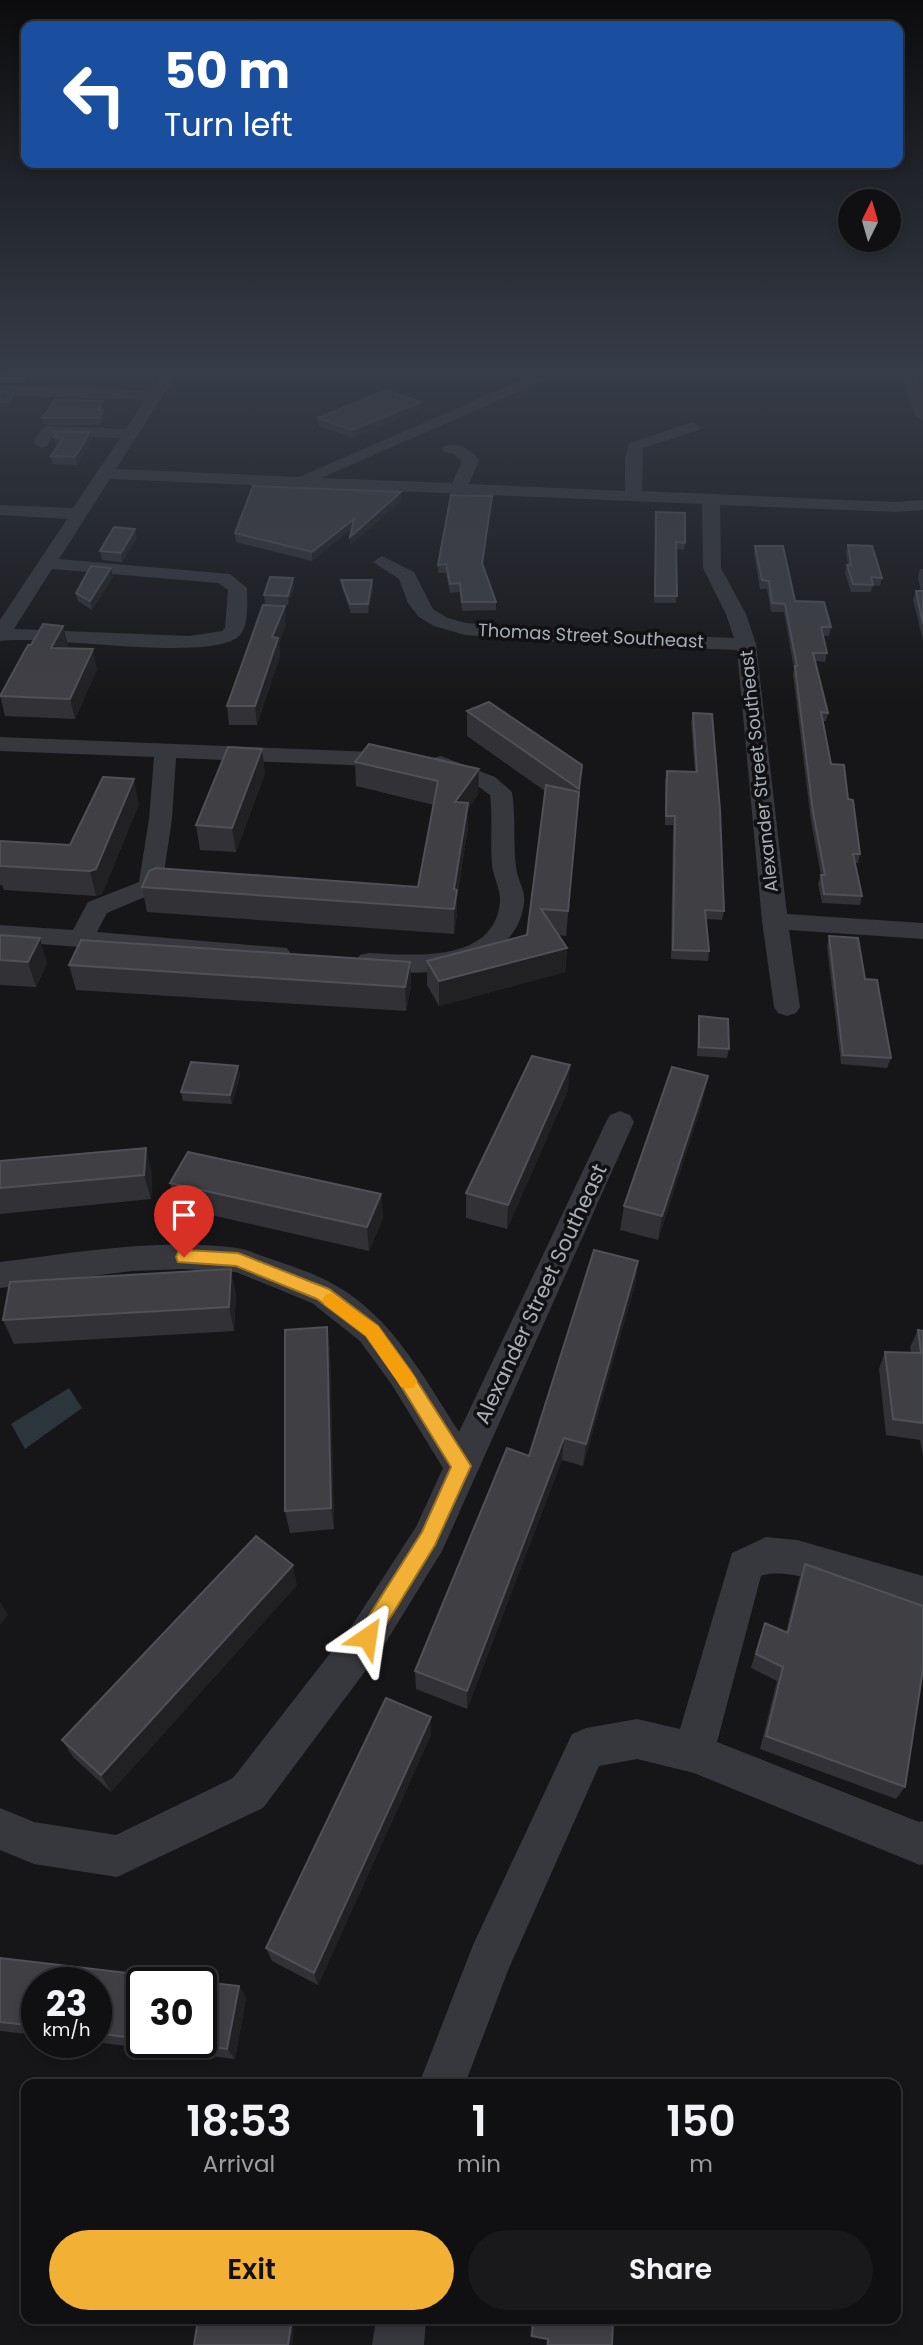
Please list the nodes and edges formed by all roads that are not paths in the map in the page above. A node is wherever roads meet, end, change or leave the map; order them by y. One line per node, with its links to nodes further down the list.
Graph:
1 (101, 482): 10 (street)
2 (332, 482): 5 (street)
3 (461, 482): 5 (street)
4 (635, 482): 6 (street)
5 (458, 488): 6 (street)
6 (633, 496): 7 (street)
7 (711, 500): 8 (street); 14 (street, Alexander Street Southeast)
8 (923, 505)
9 (0, 510): 10 (street)
10 (79, 514): 12 (street)
11 (382, 562): 14 (street, Thomas Street Southeast)
12 (46, 563): 13 (street); 13 (street)
13 (0, 635)
14 (746, 644): 17 (street, Alexander Street Southeast)
15 (0, 744): 16 (street)
16 (165, 751): 20 (street); 22 (street)
17 (775, 921): 18 (street); 23 (street, Alexander Street Southeast)
18 (923, 931)
19 (0, 933): 20 (street)
20 (81, 939): 21 (street)
21 (300, 956)
22 (352, 959)
23 (788, 1007)
24 (620, 1122): 26 (street, Alexander Street Southeast)
25 (0, 1275): 26 (street)
26 (461, 1466): 29 (street, Alexander Street Southeast)
27 (923, 1594): 28 (street)
28 (694, 1753): 30 (street); 31 (street)
29 (0, 1829)
30 (923, 1842)
31 (444, 2079)
32 (400, 2324): 33 (street)
33 (398, 2345)

